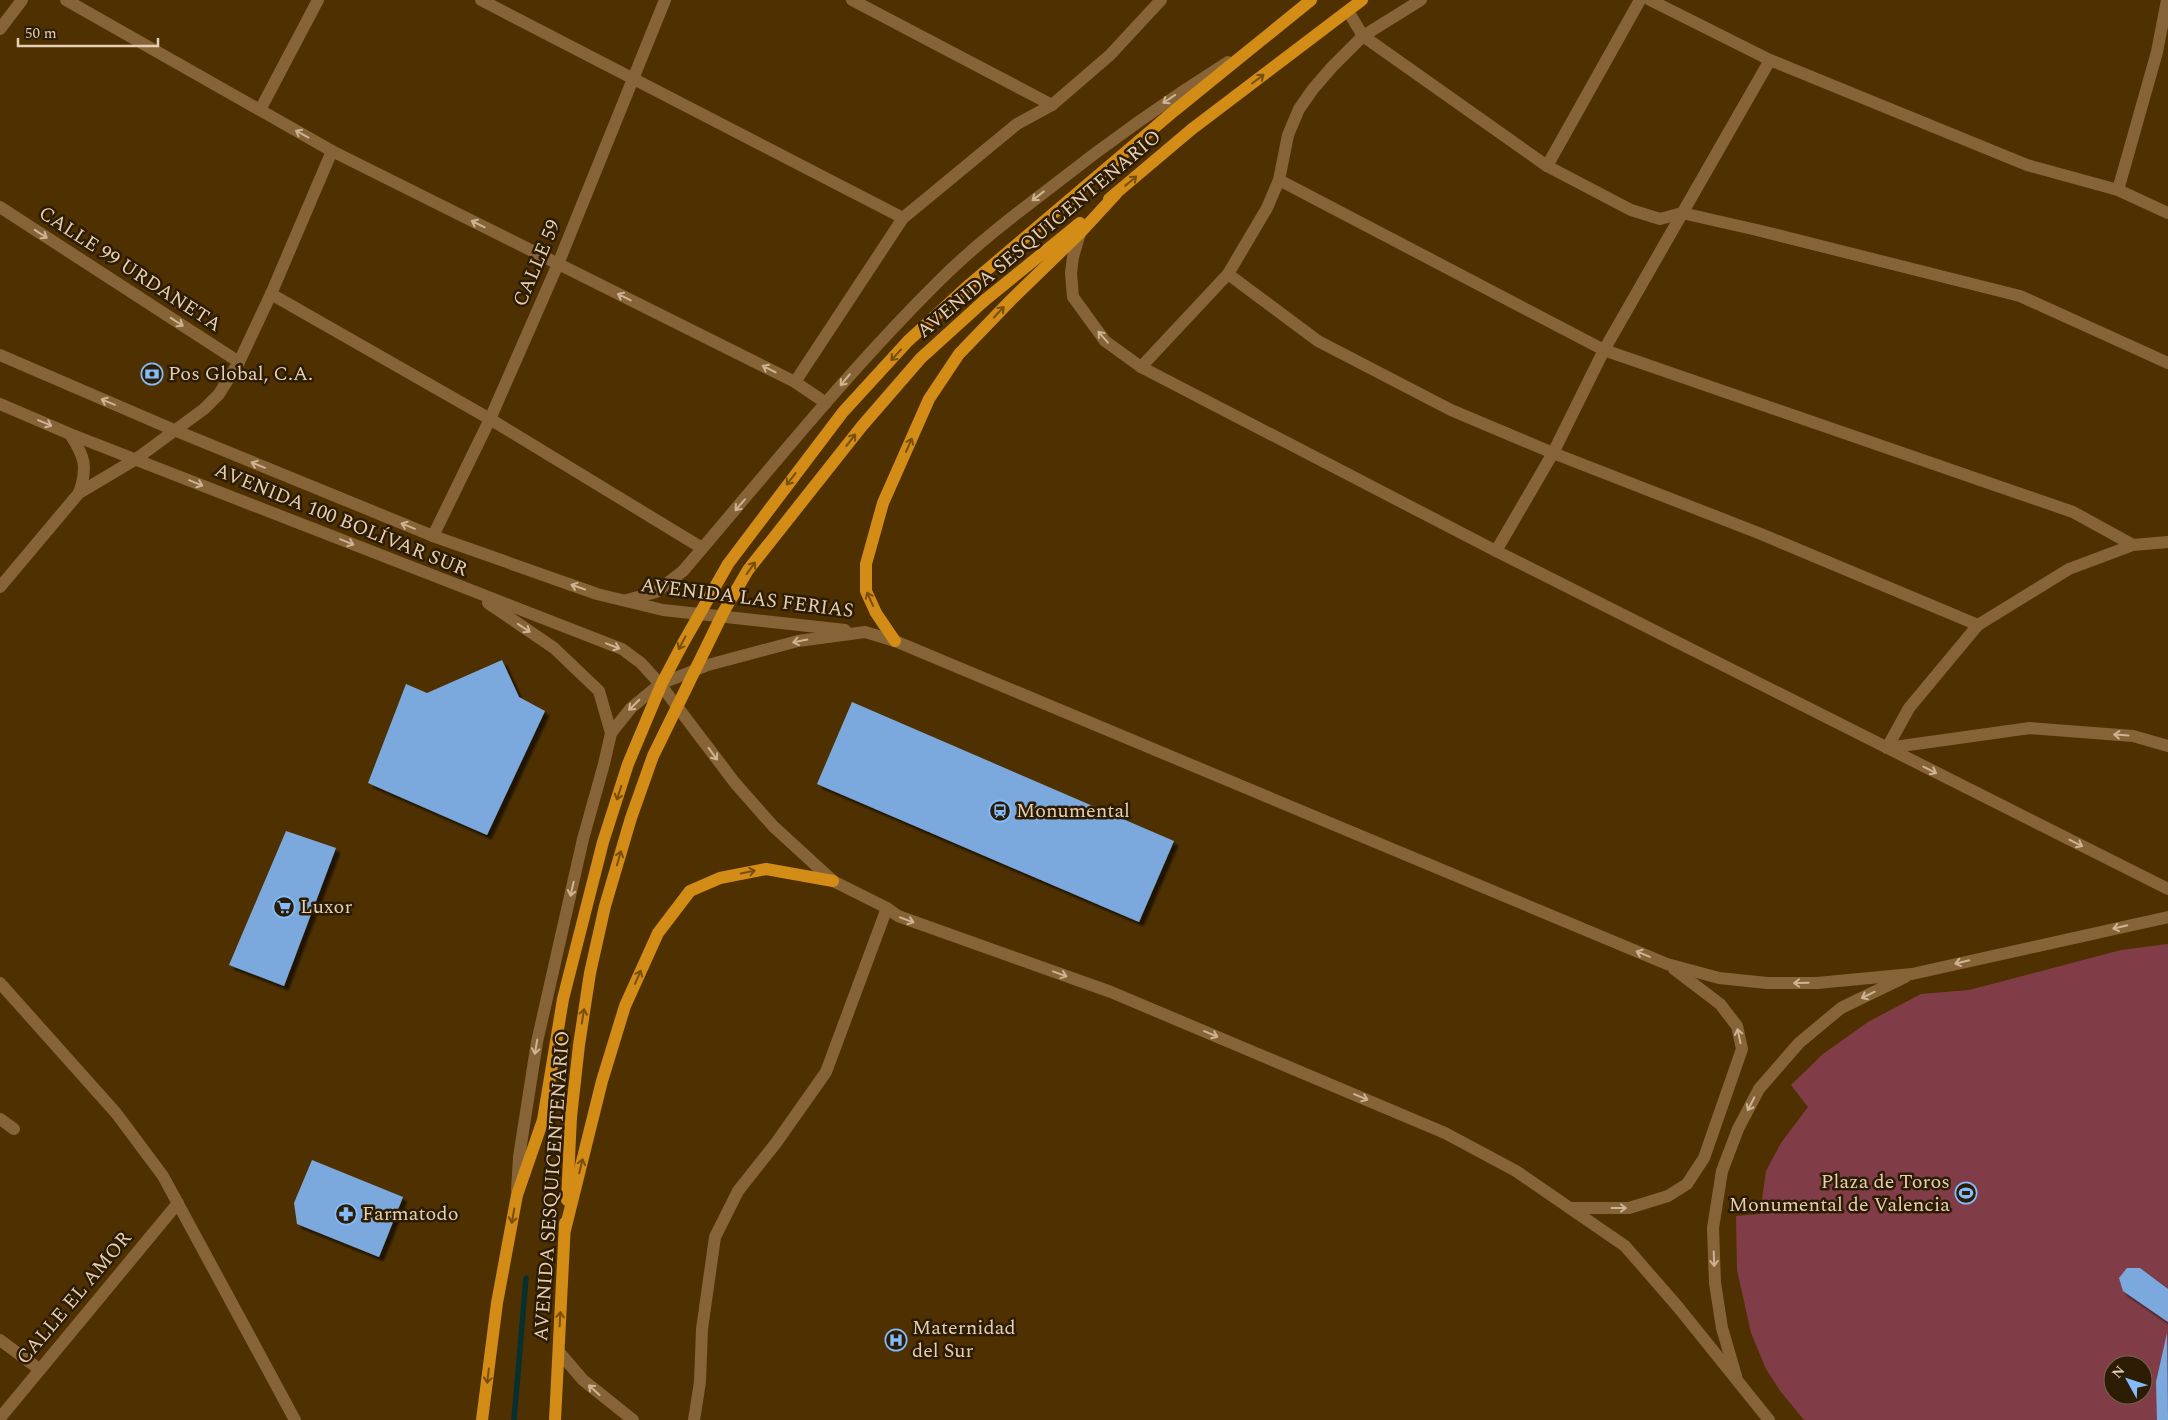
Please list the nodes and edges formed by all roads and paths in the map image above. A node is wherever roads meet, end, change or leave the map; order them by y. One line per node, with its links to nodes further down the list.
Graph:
1 (22, 0): 15 (street)
2 (66, 0): 22 (street)
3 (318, 0): 22 (street)
4 (481, 0): 20 (street)
5 (665, 0): 20 (street, CALLE 59)
6 (852, 0): 21 (street)
7 (1161, 0): 21 (street)
8 (1311, 0): 17 (main road, AVENIDA SESQUICENTENARIO)
9 (1362, 0): 14 (main road, AVENIDA SESQUICENTENARIO)
10 (1421, 0): 16 (street)
11 (1640, 0): 24 (street)
12 (1650, 0): 19 (street)
13 (2167, 0): 18 (street)
14 (1348, 11): 16 (street); 27 (main road, AVENIDA SESQUICENTENARIO, one-way to 14)
15 (0, 29)
16 (1363, 36): 24 (street); 25 (street)
17 (1254, 45): 42 (street, one-way to 42); 74 (main road, AVENIDA SESQUICENTENARIO, one-way to 74, bridge)
18 (2163, 54): 26 (street)
19 (1770, 60): 26 (street); 29 (street)
20 (632, 79): 31 (street); 33 (street, CALLE 59)
21 (1052, 105): 31 (street)
22 (260, 110): 23 (street, one-way to 22)
23 (332, 151): 33 (street, one-way to 23); 35 (street)
24 (1547, 166): 29 (street)
25 (1279, 180): 34 (street); 36 (street)
26 (2118, 190): 30 (street)
27 (1116, 194): 32 (main road); 77 (main road, AVENIDA SESQUICENTENARIO, one-way to 27, bridge)
28 (0, 207): 38 (street, CALLE 99 URDANETA, one-way to 38)
29 (1682, 213): 36 (street); 39 (street)
30 (2168, 213)
31 (903, 218): 41 (street)
32 (1080, 233): 40 (street, one-way to 32); 60 (main road, one-way to 32)
33 (558, 264): 41 (street, one-way to 33); 44 (street, CALLE 59)
34 (1228, 274): 40 (street); 47 (street)
35 (271, 294): 38 (street); 44 (street)
36 (1604, 350): 47 (street); 52 (street)
37 (0, 355): 45 (street, AVENIDA 100 BOLÍVAR SUR, one-way to 37)
38 (239, 362): 45 (street)
39 (2168, 363)
40 (1141, 367): 54 (street)
41 (794, 382): 42 (street)
42 (826, 402): 53 (street, one-way to 53)
43 (0, 404): 46 (street, AVENIDA 100 BOLÍVAR SUR, one-way to 46)
44 (490, 419): 50 (street, CALLE 59); 53 (street)
45 (174, 430): 48 (street); 50 (street, AVENIDA 100 BOLÍVAR SUR, one-way to 45)
46 (70, 434): 48 (street, AVENIDA 100 BOLÍVAR SUR); 49 (street)
47 (1553, 453): 54 (street); 58 (street)
48 (136, 459): 49 (street); 56 (street, AVENIDA 100 BOLÍVAR SUR, one-way to 56)
49 (79, 493): 55 (street)
50 (433, 536): 57 (street, AVENIDA 100 BOLÍVAR SUR, one-way to 50)
51 (2168, 542): 52 (street)
52 (2132, 545): 58 (street)
53 (702, 548): 57 (street)
54 (1496, 550): 64 (street)
55 (0, 587)
56 (469, 590): 61 (street, AVENIDA 100 BOLÍVAR SUR, one-way to 61); 62 (street, one-way to 62)
57 (624, 601): 59 (street, AVENIDA LAS FERIAS)
58 (1978, 625): 64 (street)
59 (865, 632): 60 (street); 61 (street, one-way to 61)
60 (895, 641): 69 (street, one-way to 60)
61 (660, 684): 62 (street, one-way to 62); 65 (street, one-way to 65)
62 (611, 733): 74 (street, one-way to 74)
63 (2168, 746): 64 (street, one-way to 64)
64 (1887, 748): 66 (street, one-way to 66)
65 (833, 881): 67 (street); 77 (main road, one-way to 65)
66 (2168, 889)
67 (887, 908): 76 (street, one-way to 76); 87 (street)
68 (2168, 917): 70 (street, one-way to 70)
69 (1667, 964): 70 (street, one-way to 69); 76 (street, one-way to 69)
70 (1912, 974): 81 (street, one-way to 81)
71 (0, 983): 75 (street)
72 (0, 1119): 73 (street)
73 (14, 1129)
74 (517, 1195): 84 (main road, AVENIDA SESQUICENTENARIO, one-way to 84)
75 (178, 1204): 80 (street, CALLE EL AMOR); 83 (street)
76 (1570, 1208): 81 (street)
77 (565, 1230): 79 (main road, AVENIDA SESQUICENTENARIO, one-way to 77)
78 (0, 1340): 80 (street)
79 (558, 1352): 85 (main road, AVENIDA SESQUICENTENARIO); 86 (street, one-way to 79)
80 (39, 1369): 82 (street, CALLE EL AMOR)
81 (1739, 1384): 88 (street)
82 (0, 1418)
83 (295, 1420)
84 (482, 1420)
85 (555, 1420)
86 (632, 1420)
87 (694, 1420)
88 (1769, 1420)

